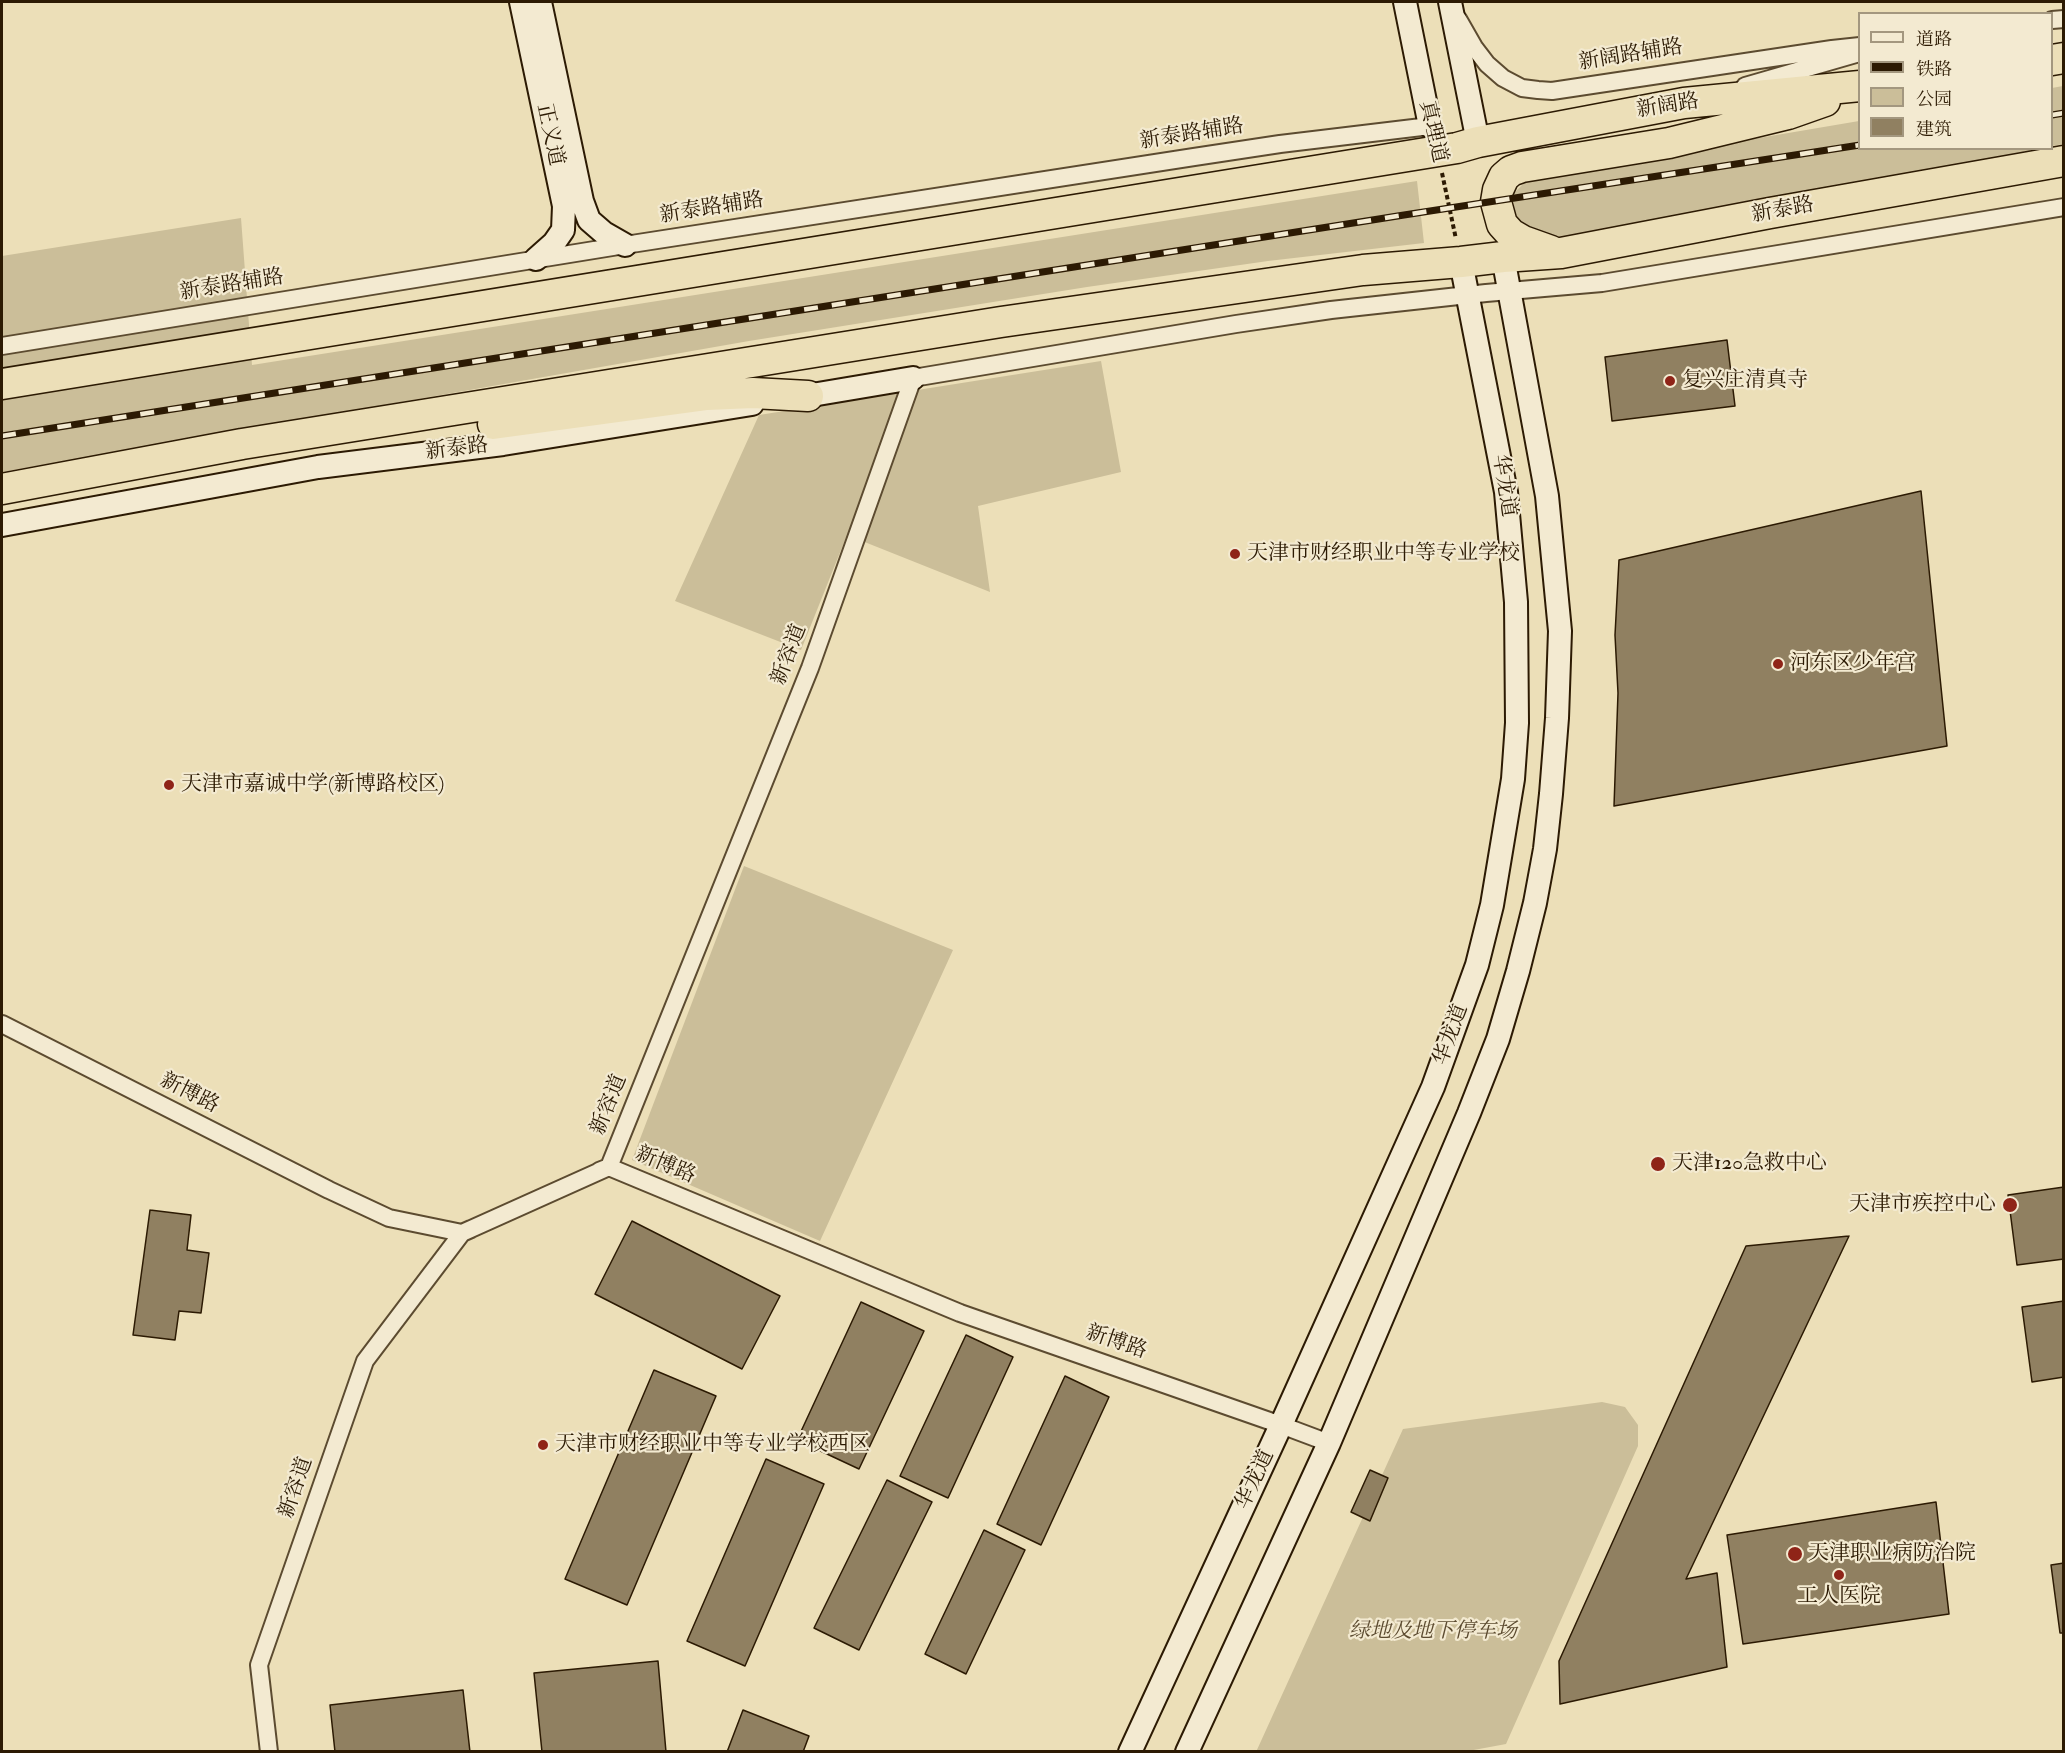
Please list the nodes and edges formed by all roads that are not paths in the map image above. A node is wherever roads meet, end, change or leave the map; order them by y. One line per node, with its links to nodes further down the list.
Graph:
1 (521, 2): 17 (main road, 正义道)
2 (540, 2): 14 (main road, 正义道)
3 (1405, 2): 10 (main road, 真理道)
4 (1450, 3): 5 (street, 新阔路辅路); 11 (main road, 真理道)
5 (1858, 46)
6 (1858, 54): 9 (street)
7 (1858, 88): 9 (highway, 新阔路)
8 (1858, 89): 15 (highway)
9 (1684, 103): 11 (highway, 新阔路)
10 (1433, 139): 11 (highway, 新阔路); 14 (street, 新泰路辅路); 23 (highway, 新阔路)
11 (1478, 142)
12 (2064, 161): 15 (highway, 新泰路)
13 (2064, 207): 19 (street)
14 (625, 245): 17 (street, 新泰路辅路)
15 (1561, 253): 16 (highway, 新泰路)
16 (1503, 256): 18 (highway, 新泰路); 19 (main road)
17 (536, 259): 21 (street, 新泰路辅路)
18 (1461, 262): 20 (main road, 华龙道); 25 (highway, 新泰路)
19 (1509, 291): 20 (street); 32 (main road)
20 (1477, 294): 22 (street); 31 (main road, 华龙道)
21 (2, 346)
22 (913, 378): 24 (main road, 新泰路); 29 (street, 新容道)
23 (2, 384)
24 (808, 396): 25 (highway); 27 (main road, 新泰路)
25 (358, 426): 26 (highway)
26 (11, 487)
27 (2, 525)
28 (2, 1024): 30 (street, 新博路)
29 (609, 1167): 30 (street, 新博路); 31 (street, 新博路)
30 (462, 1233): 33 (street, 新容道)
31 (1281, 1425): 32 (street, 新博路); 34 (main road, 华龙道)
32 (1329, 1443): 35 (main road)
33 (269, 1752)
34 (1130, 1752)
35 (1187, 1752)

